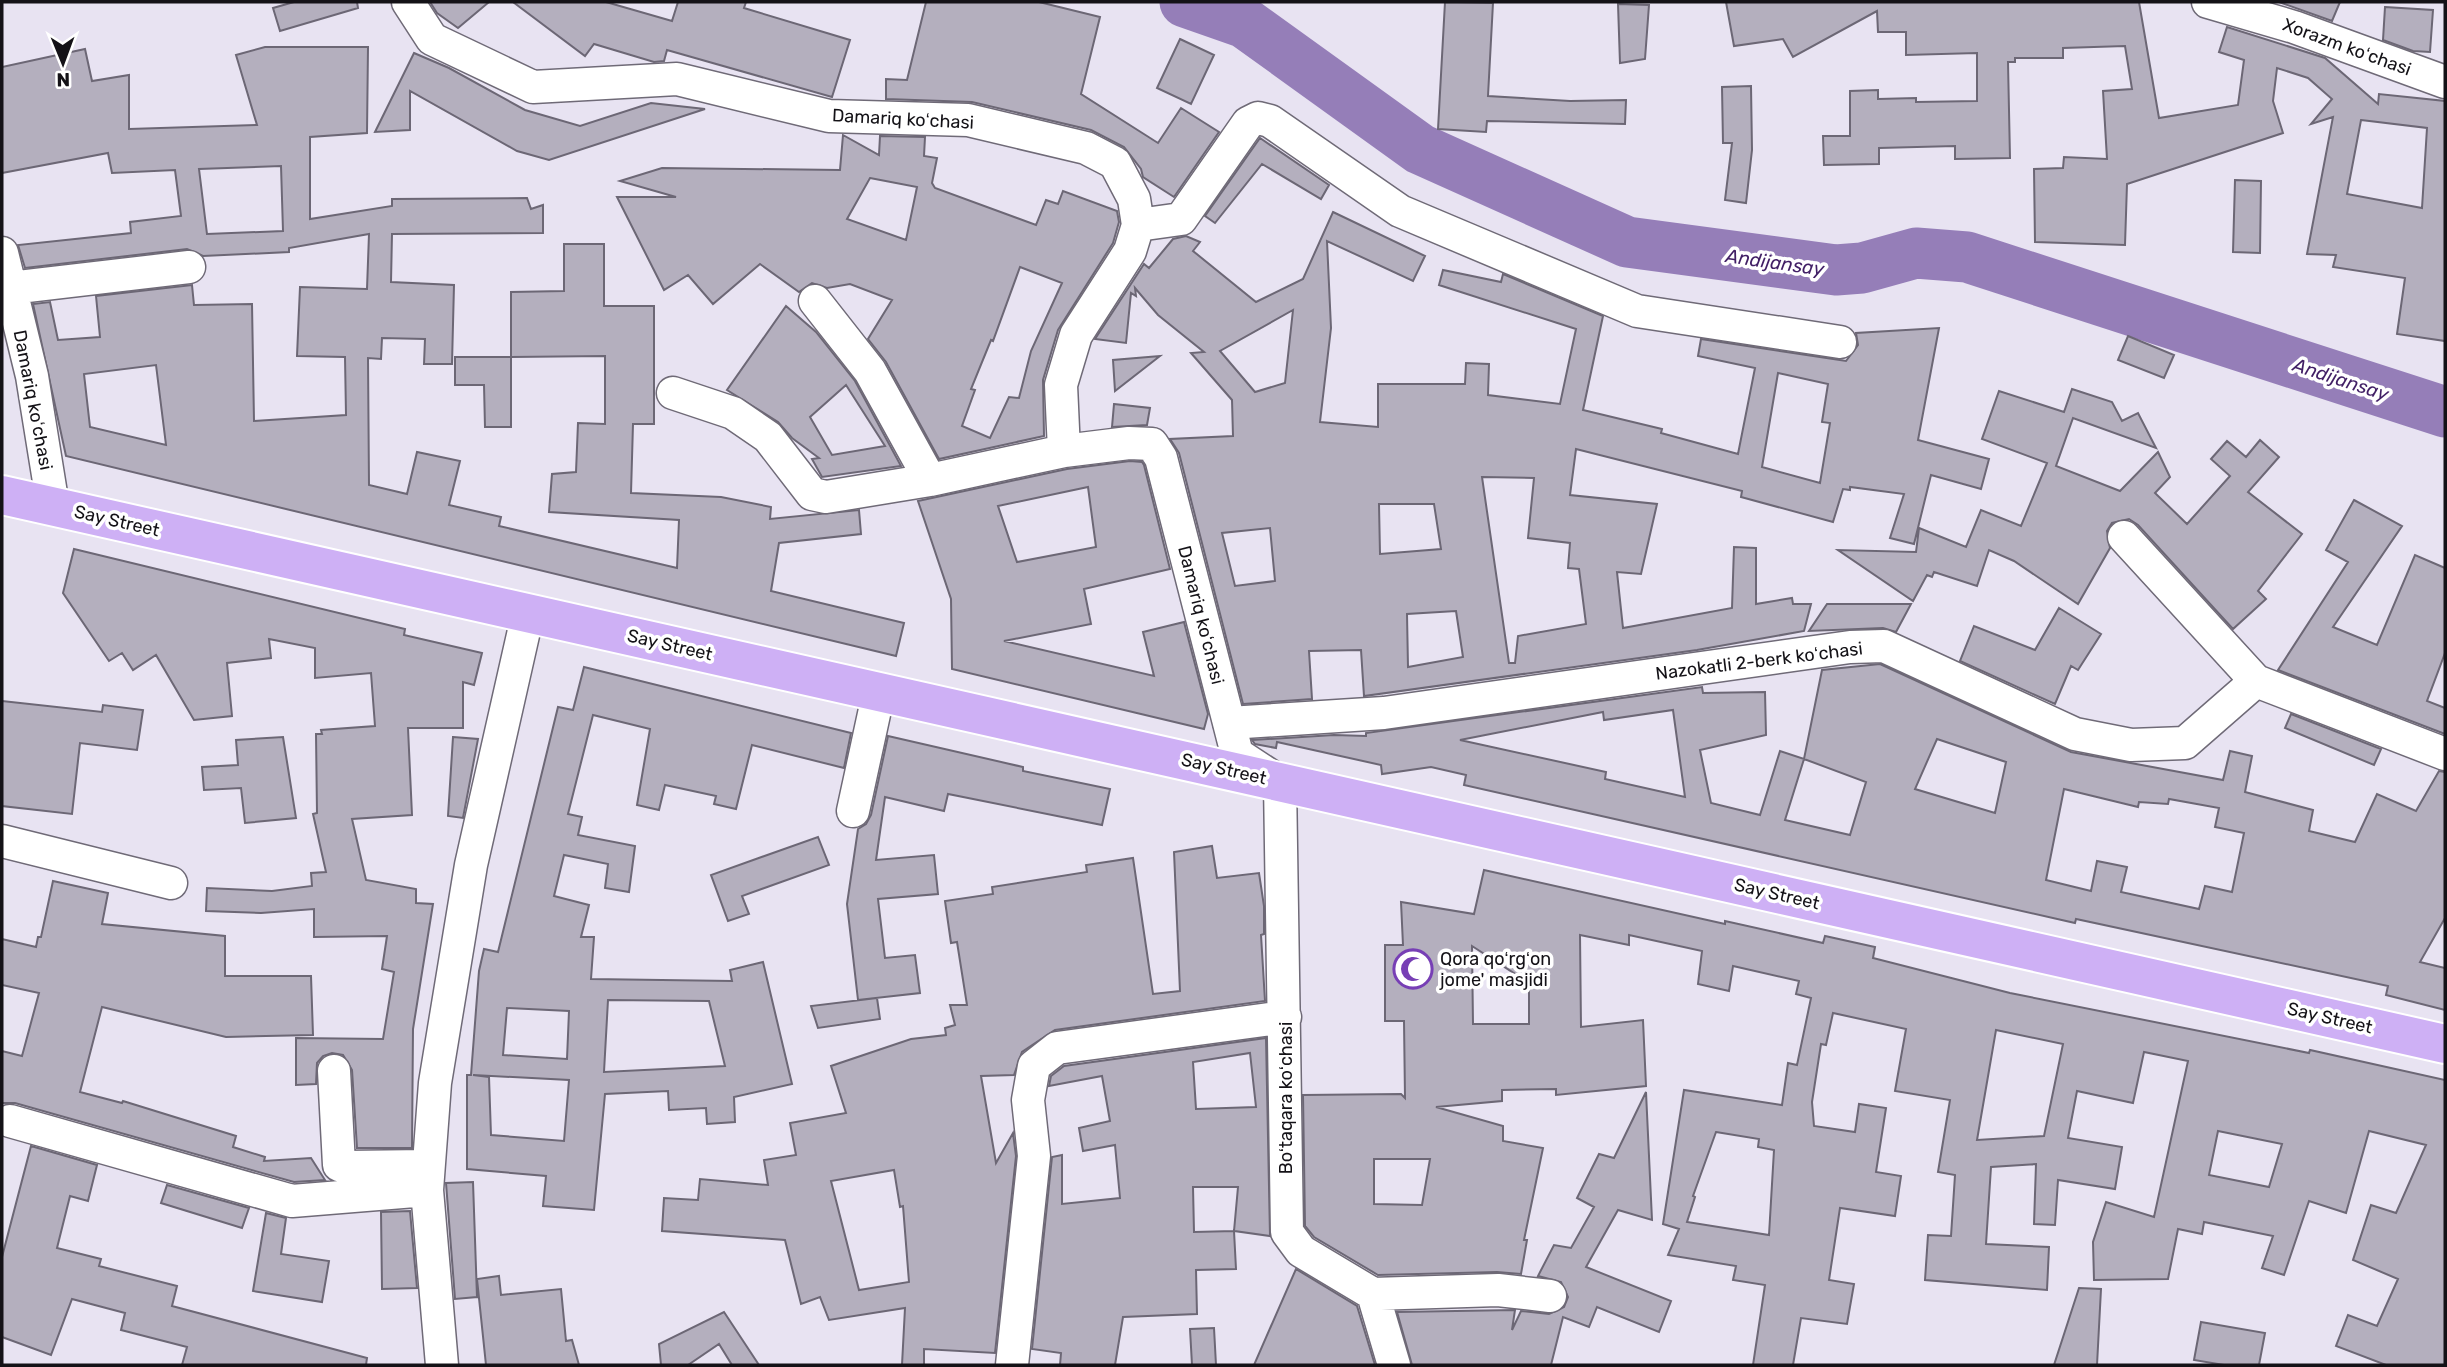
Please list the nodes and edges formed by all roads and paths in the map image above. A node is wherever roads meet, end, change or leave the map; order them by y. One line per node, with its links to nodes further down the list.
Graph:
1 (408, 2): 4 (street, Damariq koʻchasi)
2 (2208, 2): 3 (street, Xorazm koʻchasi)
3 (2445, 82)
4 (1138, 225): 9 (street); 11 (street)
5 (2, 253): 7 (street, Damariq koʻchasi)
6 (189, 267): 7 (street)
7 (10, 288): 14 (street, Damariq koʻchasi)
8 (816, 301): 12 (street)
9 (1840, 342)
10 (673, 393): 12 (street)
11 (1064, 451): 12 (street); 19 (street, Damariq koʻchasi)
12 (930, 480)
13 (2, 495): 14 (main road, Say Street)
14 (53, 506): 16 (main road, Say Street)
15 (2124, 537): 17 (street)
16 (528, 613): 18 (main road, Say Street); 29 (street)
17 (2256, 681): 19 (street, Nazokatli 2-berk koʻchasi); 20 (street)
18 (878, 691): 21 (main road, Say Street); 22 (street)
19 (1229, 723): 21 (street, Damariq koʻchasi)
20 (2445, 754)
21 (1280, 782): 25 (street, Boʻtaqara koʻchasi); 26 (main road, Say Street)
22 (853, 811)
23 (2, 841): 24 (street)
24 (171, 883)
25 (1285, 1017): 30 (street, Boʻtaqara koʻchasi); 33 (street)
26 (2445, 1044)
27 (334, 1071): 29 (street)
28 (10, 1121): 29 (street)
29 (427, 1178): 32 (street)
30 (1373, 1294): 31 (street); 34 (street)
31 (1550, 1296)
32 (442, 1365)
33 (1012, 1365)
34 (1394, 1365)

